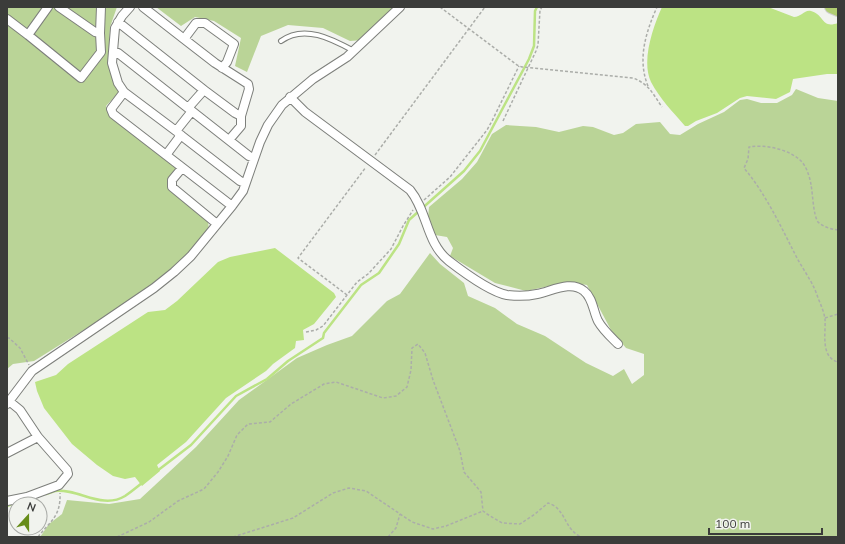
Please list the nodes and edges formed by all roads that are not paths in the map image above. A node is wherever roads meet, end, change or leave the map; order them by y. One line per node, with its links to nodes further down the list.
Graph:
1 (48, 7): 12 (street)
2 (60, 7): 11 (street)
3 (101, 7): 11 (street)
4 (130, 7): 10 (street)
5 (143, 7): 13 (street)
6 (400, 7): 16 (street)
7 (831, 7): 8 (main road)
8 (838, 10)
9 (7, 19): 12 (street)
10 (118, 22): 15 (street); 18 (street)
11 (100, 33): 12 (street)
12 (28, 35)
13 (184, 39): 17 (street); 17 (street)
14 (281, 41): 16 (lane)
15 (114, 51): 19 (street); 21 (street)
16 (354, 51): 20 (street)
17 (222, 68): 22 (street)
18 (204, 90): 21 (street); 22 (street)
19 (124, 92): 23 (street); 25 (street)
20 (290, 97): 26 (street); 31 (street)
21 (190, 110): 23 (street); 24 (street)
22 (241, 116): 24 (street)
23 (178, 133): 25 (street); 28 (street)
24 (229, 140): 26 (street)
25 (166, 155): 27 (street)
26 (254, 158): 28 (street)
27 (182, 168): 29 (street); 30 (street)
28 (245, 183): 29 (street)
29 (232, 206): 30 (street)
30 (217, 224): 32 (street)
31 (618, 344)
32 (8, 402): 33 (street)
33 (38, 437): 34 (street); 35 (street)
34 (7, 453)
35 (7, 501)

